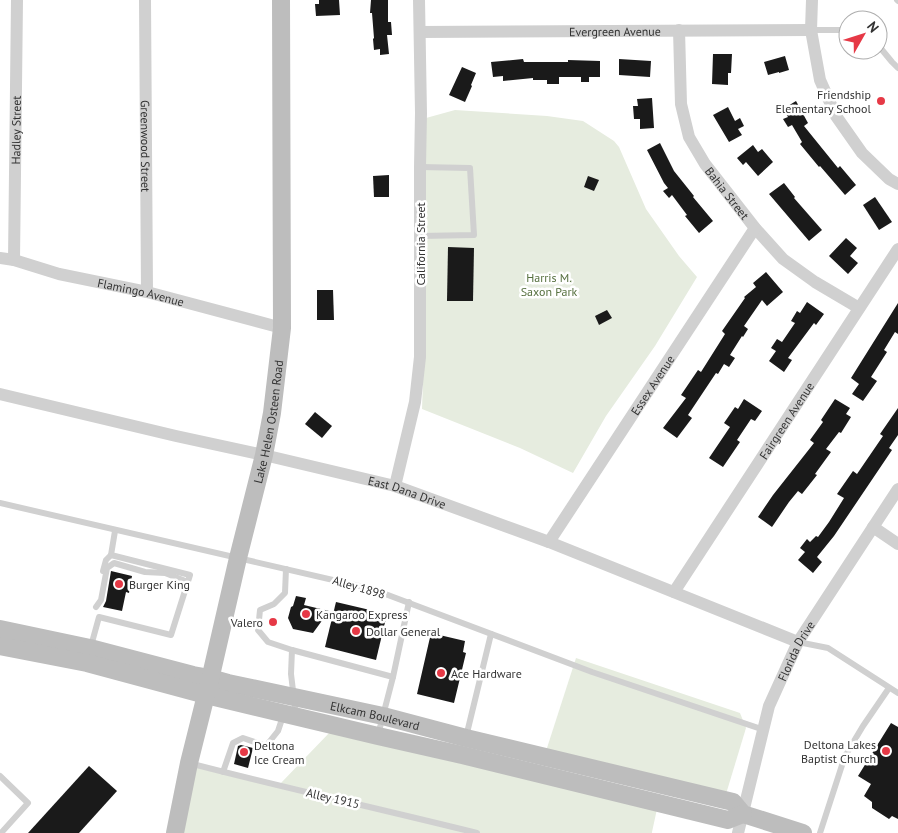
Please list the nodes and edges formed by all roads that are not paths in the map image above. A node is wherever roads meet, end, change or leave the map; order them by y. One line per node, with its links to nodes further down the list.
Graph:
1 (17, 0): 18 (street, Hadley Street)
2 (145, 0): 19 (street, Greenwood Street)
3 (281, 0): 21 (street, Lake Helen Osteen Road)
4 (419, 0): 9 (street, California Street)
5 (812, 0): 7 (street)
6 (679, 30): 7 (street, Evergreen Avenue); 9 (street, Evergreen Avenue); 14 (street, Bahia Street)
7 (811, 30): 8 (lane); 13 (street)
8 (838, 30)
9 (420, 32): 12 (street, California Street)
10 (888, 57): 11 (lane)
11 (898, 68)
12 (420, 167): 15 (street, California Street); 15 (lane)
13 (898, 184)
14 (755, 228): 20 (street, Bahia Street); 29 (street, Essex Avenue)
15 (420, 236): 24 (street, California Street)
16 (898, 249): 20 (street, Fairgreen Avenue)
17 (0, 258): 18 (street, Flamingo Avenue)
18 (14, 260): 19 (street, Flamingo Avenue)
19 (147, 292): 21 (street, Flamingo Avenue)
20 (859, 308): 35 (street, Fairgreen Avenue)
21 (282, 328): 23 (street, Lake Helen Osteen Road)
22 (0, 394): 23 (street, East Dana Drive)
23 (264, 455): 24 (street, East Dana Drive); 32 (street, Lake Helen Osteen Road)
24 (395, 486): 29 (street, East Dana Drive)
25 (898, 489): 27 (street, Florida Drive)
26 (0, 503): 28 (lane, Alley 1898)
27 (872, 527): 30 (street); 41 (street, Florida Drive)
28 (115, 530): 31 (lane); 32 (lane, Alley 1898)
29 (549, 542): 35 (street, East Dana Drive)
30 (898, 544)
31 (111, 555): 34 (lane); 37 (lane)
32 (238, 558): 33 (lane, Alley 1898); 46 (street, Lake Helen Osteen Road)
33 (286, 569): 36 (lane, Alley 1898); 43 (lane)
34 (188, 582): 37 (lane); 38 (lane)
35 (674, 592): 41 (street, East Dana Drive)
36 (409, 602): 40 (lane, Alley 1898); 45 (lane)
37 (96, 607): 38 (lane)
38 (99, 616): 44 (lane)
39 (0, 628): 44 (street, Elkcam Boulevard)
40 (491, 634): 52 (lane, Alley 1898); 54 (lane)
41 (798, 642): 47 (lane); 52 (street, Florida Drive)
42 (0, 646): 44 (street, Elkcam Boulevard)
43 (292, 650): 45 (lane); 49 (lane)
44 (89, 655): 46 (street, Elkcam Boulevard)
45 (393, 677): 51 (lane)
46 (208, 686): 49 (street, Elkcam Boulevard); 50 (street, Elkcam Boulevard); 55 (street, Lake Helen Osteen Road)
47 (889, 688): 48 (lane); 64 (lane)
48 (898, 693)
49 (294, 698): 50 (lane); 51 (street, Elkcam Boulevard)
50 (290, 715): 53 (street, Elkcam Boulevard); 56 (lane)
51 (383, 716): 53 (lane); 54 (street, Elkcam Boulevard)
52 (764, 730): 58 (street, Florida Drive)
53 (378, 736): 54 (street, Elkcam Boulevard)
54 (464, 746): 58 (street, Elkcam Boulevard)
55 (189, 763): 56 (lane, Alley 1915); 60 (street, Lake Helen Osteen Road)
56 (223, 772): 61 (lane, Alley 1915)
57 (0, 776): 59 (lane)
58 (743, 814): 62 (street, Florida Drive); 63 (street, Elkcam Boulevard)
59 (0, 833)
60 (175, 833)
61 (477, 833)
62 (738, 833)
63 (803, 833)
64 (820, 833)

